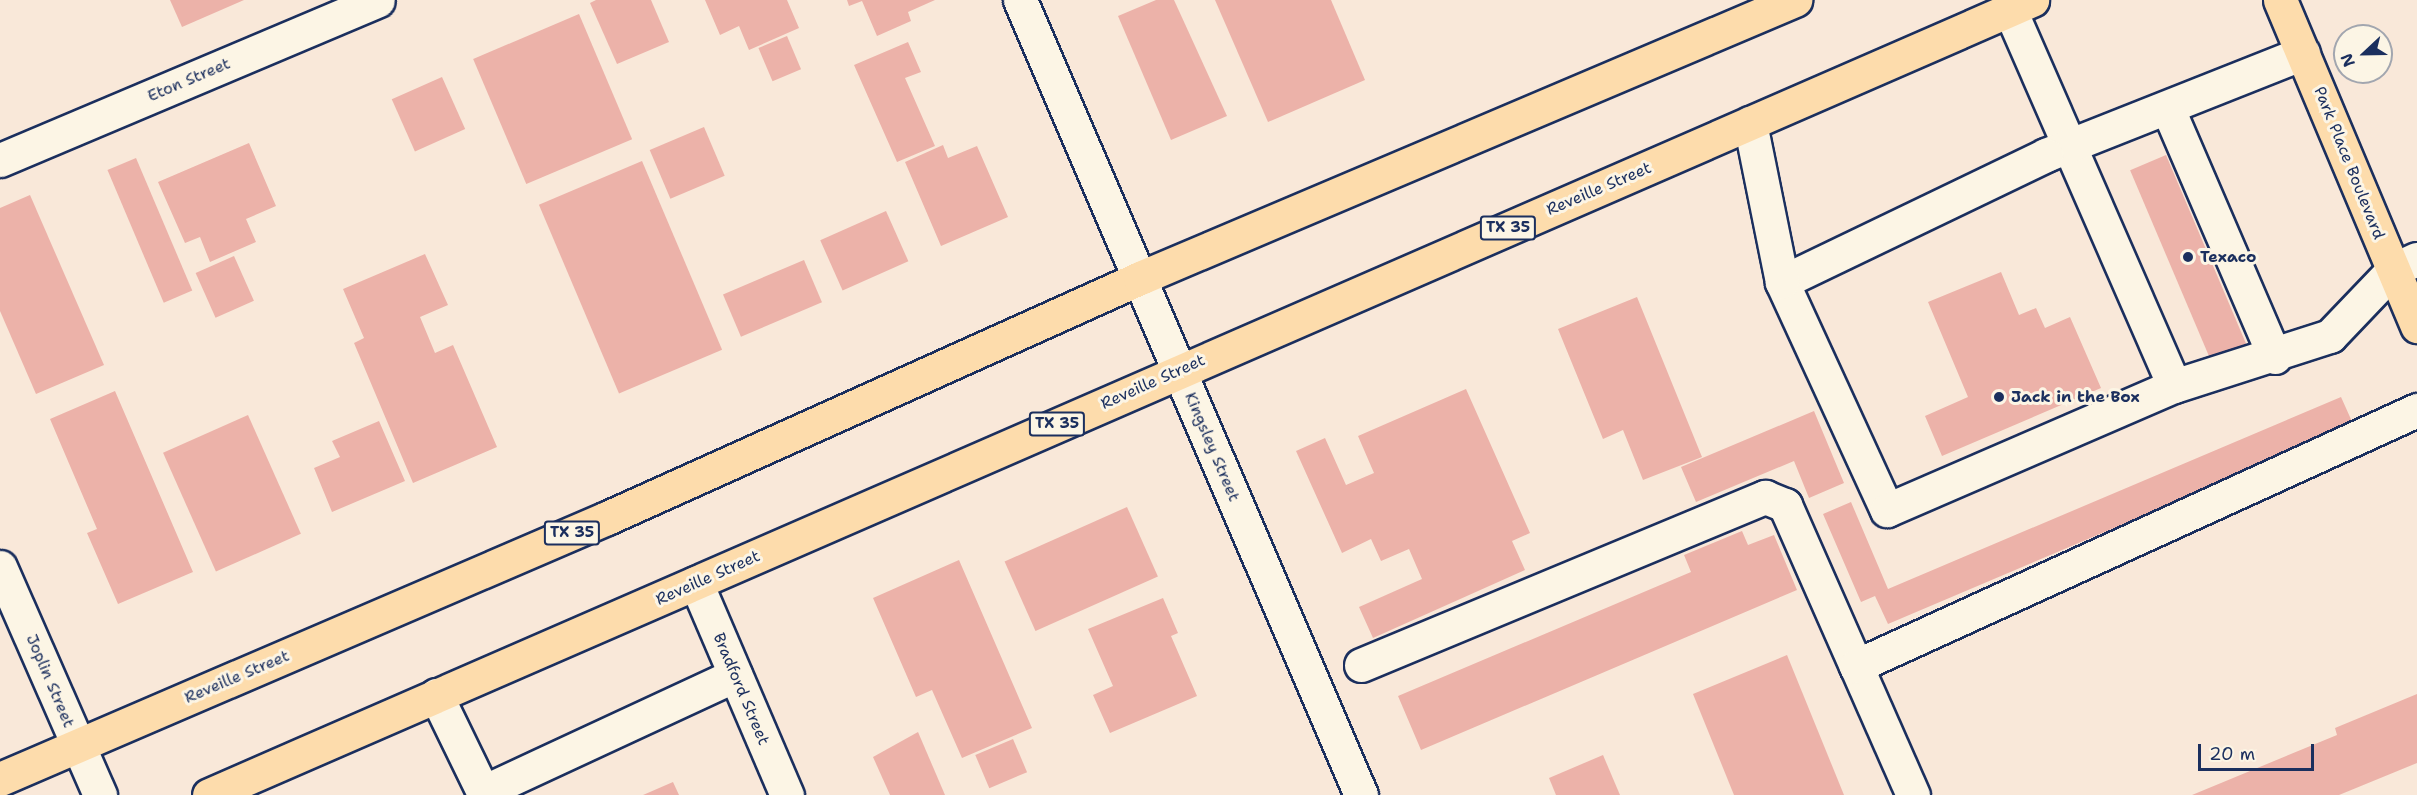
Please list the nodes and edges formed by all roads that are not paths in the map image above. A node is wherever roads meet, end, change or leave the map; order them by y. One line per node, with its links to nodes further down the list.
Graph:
1 (378, 0): 10 (street, Eton Street)
2 (1020, 0): 12 (street, Kingsley Street)
3 (1795, 0): 12 (main road, Reveille Street / TX 35)
4 (2280, 0): 6 (main road, Park Place Boulevard)
5 (2021, 5): 8 (main road, Reveille Street / TX 35); 9 (street)
6 (2303, 53): 7 (street); 11 (main road, Park Place Boulevard)
7 (2168, 109): 9 (street); 15 (street)
8 (1750, 123): 13 (street); 16 (main road, Reveille Street / TX 35)
9 (2069, 147): 13 (street); 17 (street)
10 (0, 160)
11 (2405, 265): 14 (main road, Park Place Boulevard); 15 (street)
12 (1140, 278): 16 (street, Kingsley Street); 25 (main road, Reveille Street / TX 35)
13 (1782, 282): 17 (street)
14 (2417, 326)
15 (2275, 357): 17 (street)
16 (1180, 370): 20 (main road, Reveille Street / TX 35); 30 (street, Kingsley Street)
17 (2174, 386)
18 (2417, 410): 22 (street)
19 (0, 567): 25 (street, Joplin Street)
20 (696, 584): 23 (street, Bradford Street); 24 (main road, Reveille Street / TX 35)
21 (1361, 665): 22 (street)
22 (1856, 666): 31 (street)
23 (735, 675): 24 (street); 29 (street, Bradford Street)
24 (436, 695): 27 (main road, Reveille Street / TX 35)
25 (78, 746): 26 (main road, Reveille Street / TX 35); 28 (street, Joplin Street)
26 (0, 779)
27 (220, 793)
28 (100, 795)
29 (787, 795)
30 (1360, 795)
31 (1912, 795)

